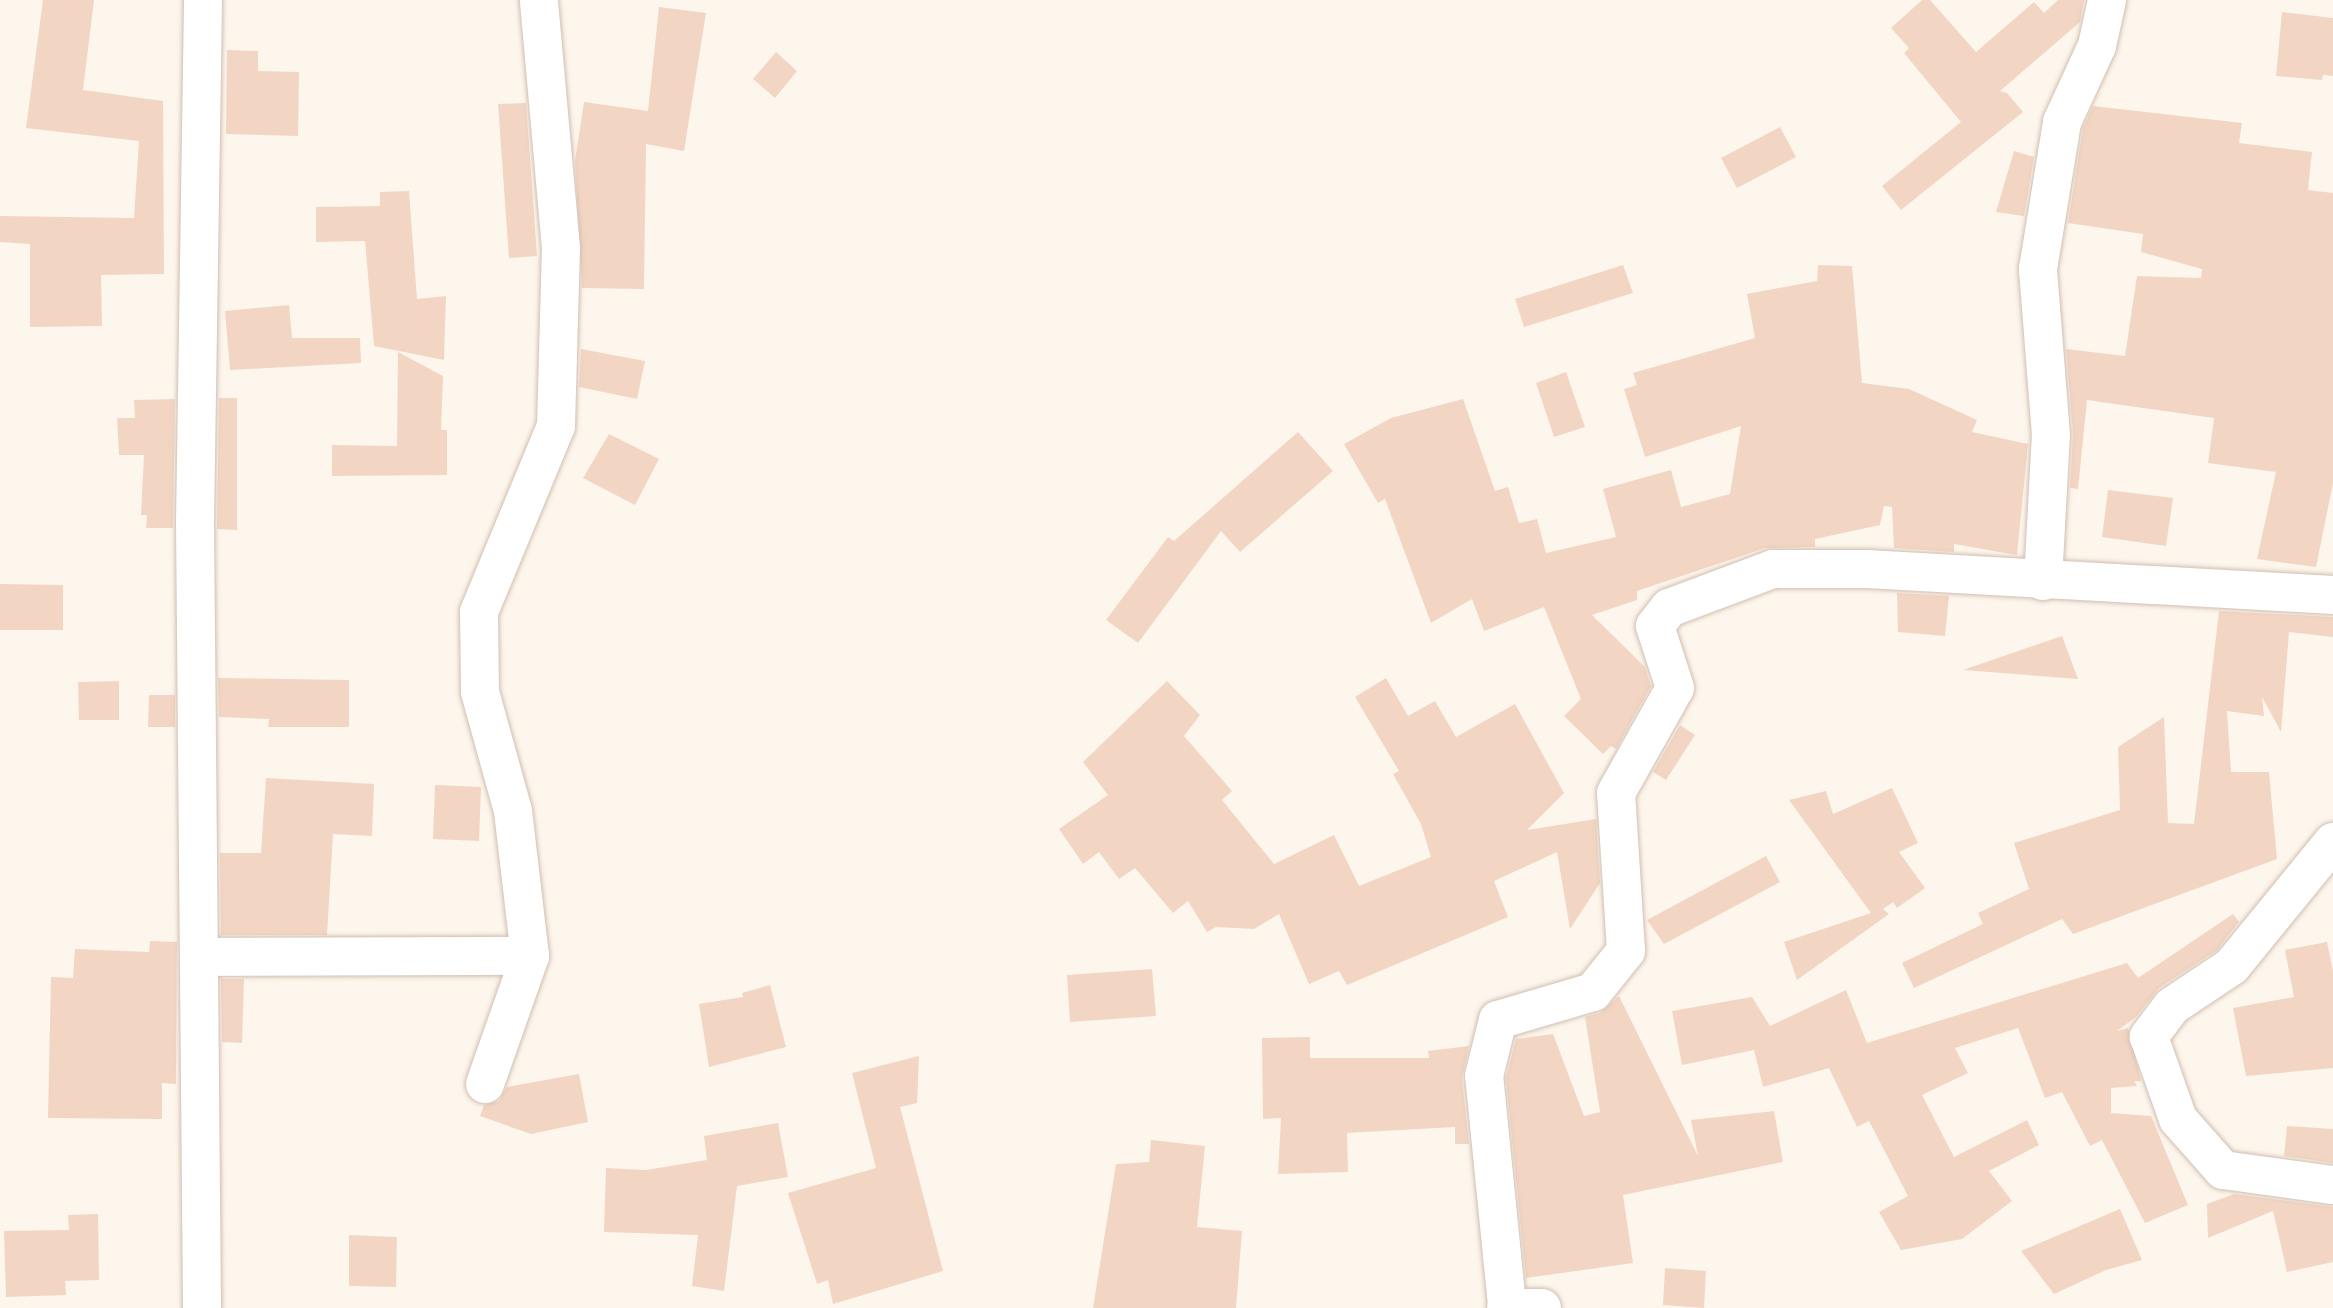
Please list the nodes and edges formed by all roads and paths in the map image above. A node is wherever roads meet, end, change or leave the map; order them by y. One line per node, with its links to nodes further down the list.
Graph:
1 (203, 0): 8 (street)
2 (539, 0): 7 (street)
3 (2107, 0): 4 (street)
4 (2043, 581): 5 (street); 11 (street)
5 (2333, 595)
6 (2333, 842): 10 (street)
7 (530, 956): 8 (street); 9 (street)
8 (199, 957): 12 (street)
9 (485, 1084)
10 (2333, 1185)
11 (1518, 1307)
12 (202, 1308)

